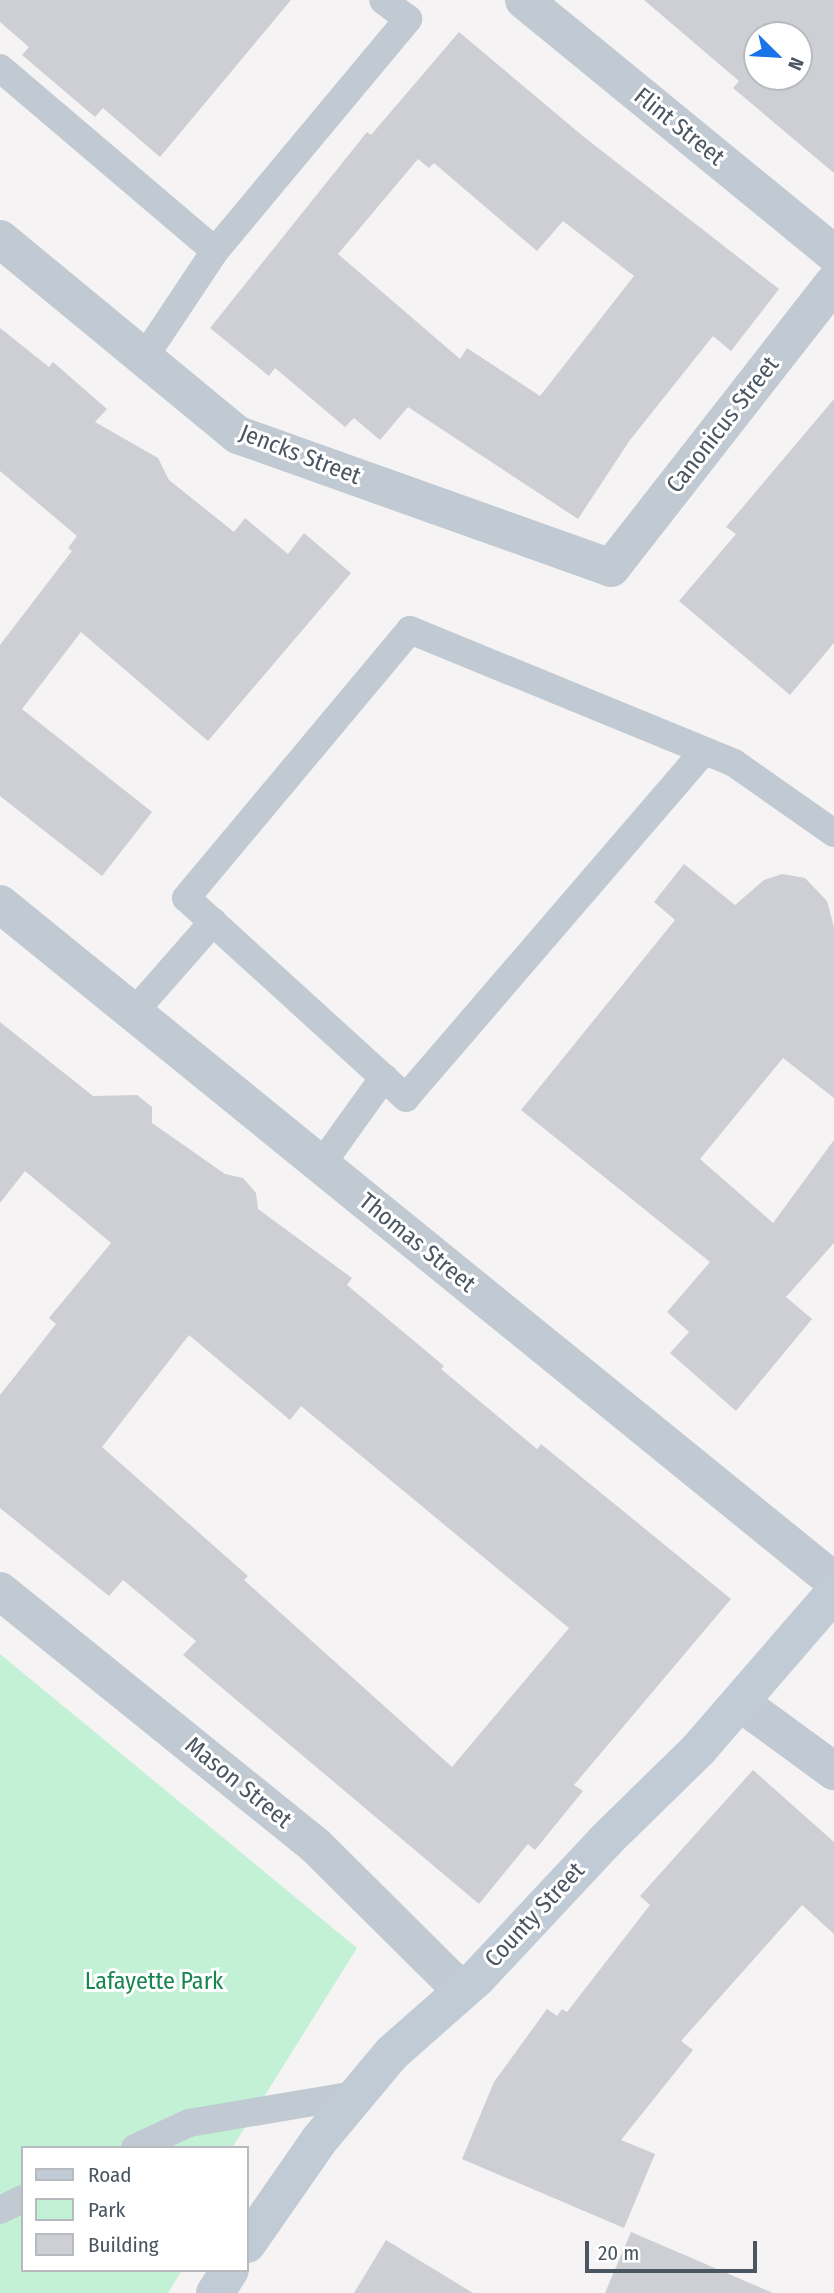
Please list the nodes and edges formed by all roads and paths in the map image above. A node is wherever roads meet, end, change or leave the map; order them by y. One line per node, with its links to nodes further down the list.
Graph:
1 (383, 0): 5 (lane)
2 (524, 0): 6 (street, Flint Street)
3 (0, 68): 5 (lane)
4 (0, 239): 8 (street, Jencks Street)
5 (215, 251): 8 (lane)
6 (834, 254)
7 (834, 283): 9 (street, Canonicus Street)
8 (144, 358): 9 (street, Jencks Street)
9 (611, 568)
10 (704, 751): 11 (lane); 13 (lane); 15 (lane)
11 (834, 833)
12 (0, 904): 14 (street, Thomas Street)
13 (213, 922): 14 (lane); 15 (lane)
14 (134, 1012): 16 (street, Thomas Street)
15 (384, 1077): 16 (lane)
16 (321, 1165): 17 (street, Thomas Street)
17 (834, 1581)
18 (0, 1591): 22 (street, Mason Street)
19 (834, 1593): 20 (street, County Street)
20 (742, 1704): 21 (street); 22 (street, County Street)
21 (834, 1771)
22 (462, 1991): 23 (street, County Street)
23 (355, 2095): 24 (lane); 27 (street, County Street)
24 (139, 2146)
25 (21, 2200): 26 (lane)
26 (0, 2210)
27 (248, 2243)
28 (229, 2272): 29 (street)
29 (215, 2293)

